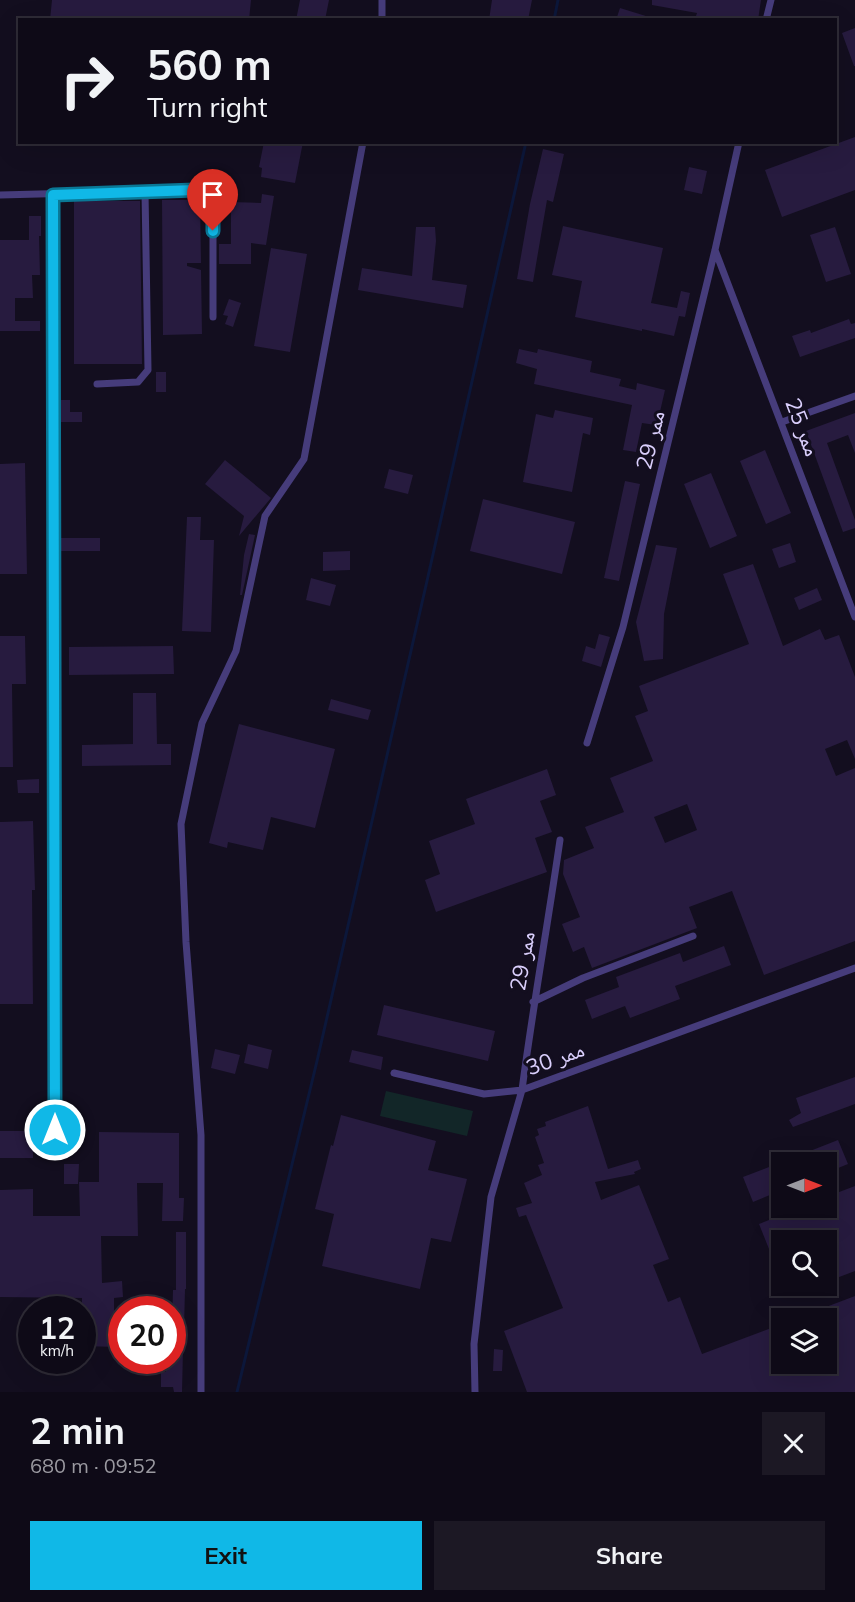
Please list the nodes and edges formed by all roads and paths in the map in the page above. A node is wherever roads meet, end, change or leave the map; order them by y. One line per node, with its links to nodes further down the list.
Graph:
1 (382, 0): 3 (lane)
2 (771, 0): 4 (lane)
3 (382, 18)
4 (766, 18)
5 (363, 144): 24 (lane)
6 (738, 144): 10 (lane, ممر 29)
7 (145, 192): 9 (lane); 11 (lane); 12 (lane)
8 (0, 195): 9 (lane)
9 (53, 195): 23 (lane)
10 (715, 250): 14 (lane, ممر 25); 16 (lane, ممر 29)
11 (213, 317)
12 (97, 384)
13 (855, 396): 14 (lane)
14 (782, 422): 15 (lane, ممر 25)
15 (855, 617)
16 (587, 743)
17 (560, 840): 20 (lane, ممر 29)
18 (693, 936): 20 (lane)
19 (855, 968): 22 (lane, ممر 30)
20 (533, 1002): 22 (lane, ممر 29)
21 (394, 1073): 22 (lane)
22 (522, 1090): 25 (lane, ممر 30)
23 (55, 1130)
24 (201, 1392)
25 (475, 1392)

